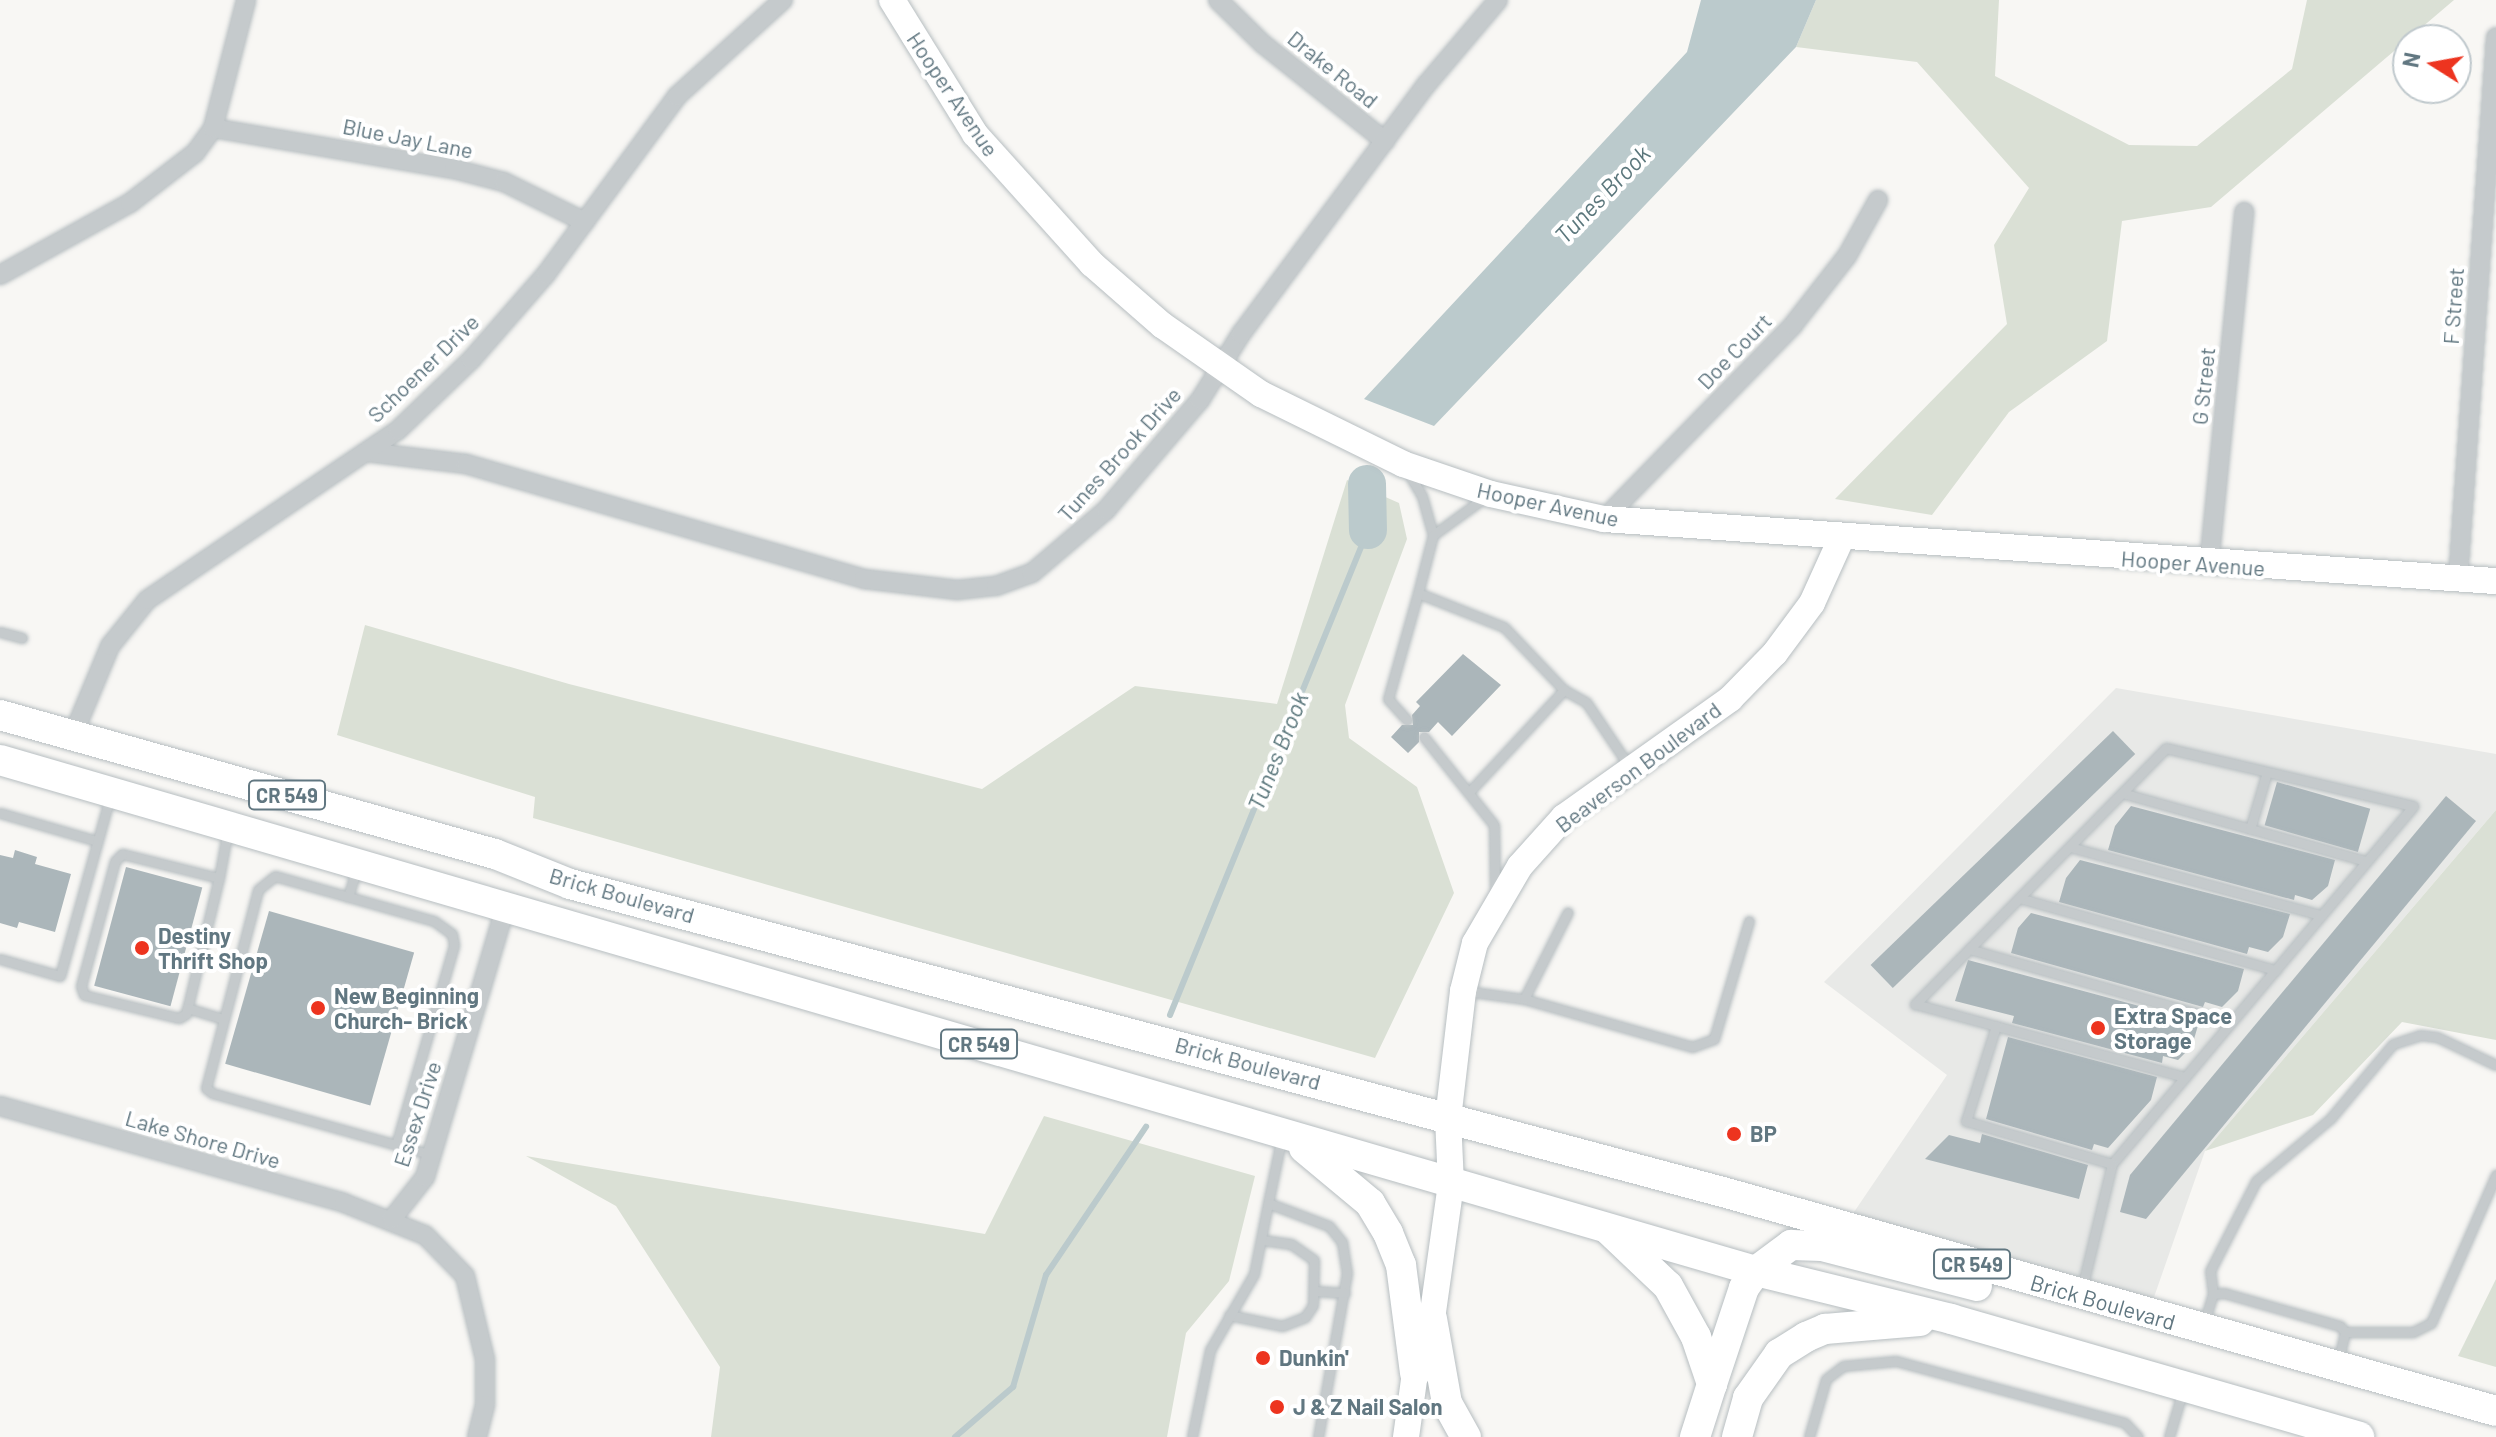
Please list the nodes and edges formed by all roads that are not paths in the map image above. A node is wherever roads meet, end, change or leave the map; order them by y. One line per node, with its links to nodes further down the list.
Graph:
1 (246, 0): 7 (street)
2 (783, 0): 11 (street, Schoener Drive)
3 (892, 0): 13 (main road, Hooper Avenue)
4 (1218, 0): 8 (street, Drake Road)
5 (1498, 0): 8 (street, Tunes Brook Drive)
6 (2496, 37): 21 (street, F Street)
7 (213, 128): 11 (street, Blue Jay Lane); 12 (street)
8 (1385, 141): 13 (street, Tunes Brook Drive)
9 (1878, 200): 17 (street, Doe Court)
10 (2244, 212): 20 (street, G Street)
11 (585, 222): 14 (street, Schoener Drive)
12 (0, 275)
13 (1223, 368): 14 (street, Tunes Brook Drive); 15 (main road, Hooper Avenue)
14 (366, 452): 29 (street, Schoener Drive)
15 (1403, 464): 16 (main road, Hooper Avenue); 18 (lane)
16 (1491, 494): 17 (main road, Hooper Avenue); 18 (lane)
17 (1604, 519): 19 (main road, Hooper Avenue)
18 (1433, 535): 23 (lane)
19 (1842, 537): 20 (main road, Hooper Avenue); 32 (main road, Beaverson Boulevard)
20 (2209, 565): 21 (main road, Hooper Avenue)
21 (2458, 579): 22 (main road, Hooper Avenue)
22 (2496, 581)
23 (1418, 593): 26 (lane); 28 (lane)
24 (0, 632): 25 (lane)
25 (22, 638)
26 (1564, 690): 32 (lane); 34 (lane)
27 (0, 715): 29 (main road, Brick Boulevard / CR 549)
28 (1407, 720)
29 (73, 735): 45 (main road, Brick Boulevard / CR 549)
30 (1424, 737): 34 (lane)
31 (0, 760): 35 (main road, Brick Boulevard / CR 549)
32 (1631, 770): 49 (main road, Beaverson Boulevard)
33 (2267, 772): 36 (lane); 39 (lane); 42 (lane)
34 (1471, 790): 49 (lane)
35 (111, 792): 38 (main road, Brick Boulevard / CR 549); 40 (lane)
36 (2122, 793): 39 (lane); 41 (lane)
37 (0, 813): 40 (lane)
38 (229, 826): 43 (main road, Brick Boulevard / CR 549); 44 (lane)
39 (2250, 829): 42 (lane)
40 (97, 841): 54 (lane)
41 (2070, 847): 47 (lane); 51 (lane)
42 (2366, 861): 51 (lane)
43 (358, 863): 46 (lane); 48 (main road, Brick Boulevard / CR 549)
44 (219, 878): 58 (lane); 58 (lane)
45 (570, 884): 48 (main road); 65 (main road, Brick Boulevard / CR 549)
46 (348, 897): 59 (lane); 67 (lane)
47 (2019, 898): 53 (lane); 55 (lane)
48 (506, 905): 66 (main road, Brick Boulevard / CR 549); 68 (street, Essex Drive)
49 (1494, 906): 56 (main road, Beaverson Boulevard)
50 (1568, 912): 57 (lane)
51 (2321, 915): 55 (lane)
52 (1749, 921): 57 (lane)
53 (1969, 949): 60 (lane); 61 (lane)
54 (0, 959)
55 (2276, 970): 60 (lane)
56 (1463, 991): 57 (lane); 65 (main road, Beaverson Boulevard)
57 (1524, 999)
58 (187, 1008): 59 (lane)
59 (222, 1019): 67 (lane)
60 (2231, 1023): 63 (lane)
61 (1996, 1026): 63 (lane); 69 (lane)
62 (2496, 1065): 79 (lane)
63 (2185, 1077): 69 (lane)
64 (0, 1106): 73 (street, Lake Shore Drive)
65 (1448, 1119): 71 (main road, Beaverson Boulevard); 80 (main road, Brick Boulevard / CR 549)
66 (1284, 1134): 71 (main road, Brick Boulevard / CR 549); 72 (lane); 88 (main road)
67 (396, 1145): 68 (lane)
68 (432, 1155): 73 (street, Essex Drive)
69 (2112, 1164): 80 (lane)
70 (2496, 1175): 86 (lane)
71 (1451, 1184): 74 (main road, Brick Boulevard / CR 549); 82 (main road, Beaverson Boulevard)
72 (1268, 1203): 75 (lane); 78 (lane)
73 (392, 1219): 92 (street)
74 (1605, 1226): 76 (main road, Brick Boulevard / CR 549); 89 (main road)
75 (1264, 1240): 77 (lane); 81 (lane)
76 (1756, 1271): 83 (main road, Brick Boulevard / CR 549); 84 (main road); 89 (main road)
77 (1315, 1291): 78 (lane); 81 (lane)
78 (1345, 1293): 94 (lane)
79 (2213, 1294): 85 (lane); 86 (lane)
80 (2080, 1295): 84 (main road, Brick Boulevard / CR 549)
81 (1229, 1315): 93 (lane)
82 (1432, 1319): 88 (main road, Beaverson Boulevard); 96 (main road)
83 (1951, 1319): 90 (main road, Brick Boulevard / CR 549); 98 (main road)
84 (2167, 1320): 85 (main road, Brick Boulevard / CR 549)
85 (2201, 1330): 87 (main road, Brick Boulevard / CR 549)
86 (2345, 1332): 87 (lane)
87 (2337, 1368): 91 (main road, Brick Boulevard / CR 549)
88 (1415, 1373): 95 (main road, Beaverson Boulevard)
89 (1712, 1384): 97 (main road)
90 (2184, 1388): 101 (lane); 102 (main road, Brick Boulevard / CR 549)
91 (2496, 1411)
92 (477, 1437)
93 (1192, 1437)
94 (1318, 1437)
95 (1406, 1437)
96 (1466, 1437)
97 (1695, 1437)
98 (1737, 1437)
99 (1809, 1437): 100 (lane)
100 (2138, 1437)
101 (2169, 1437)
102 (2359, 1437)

